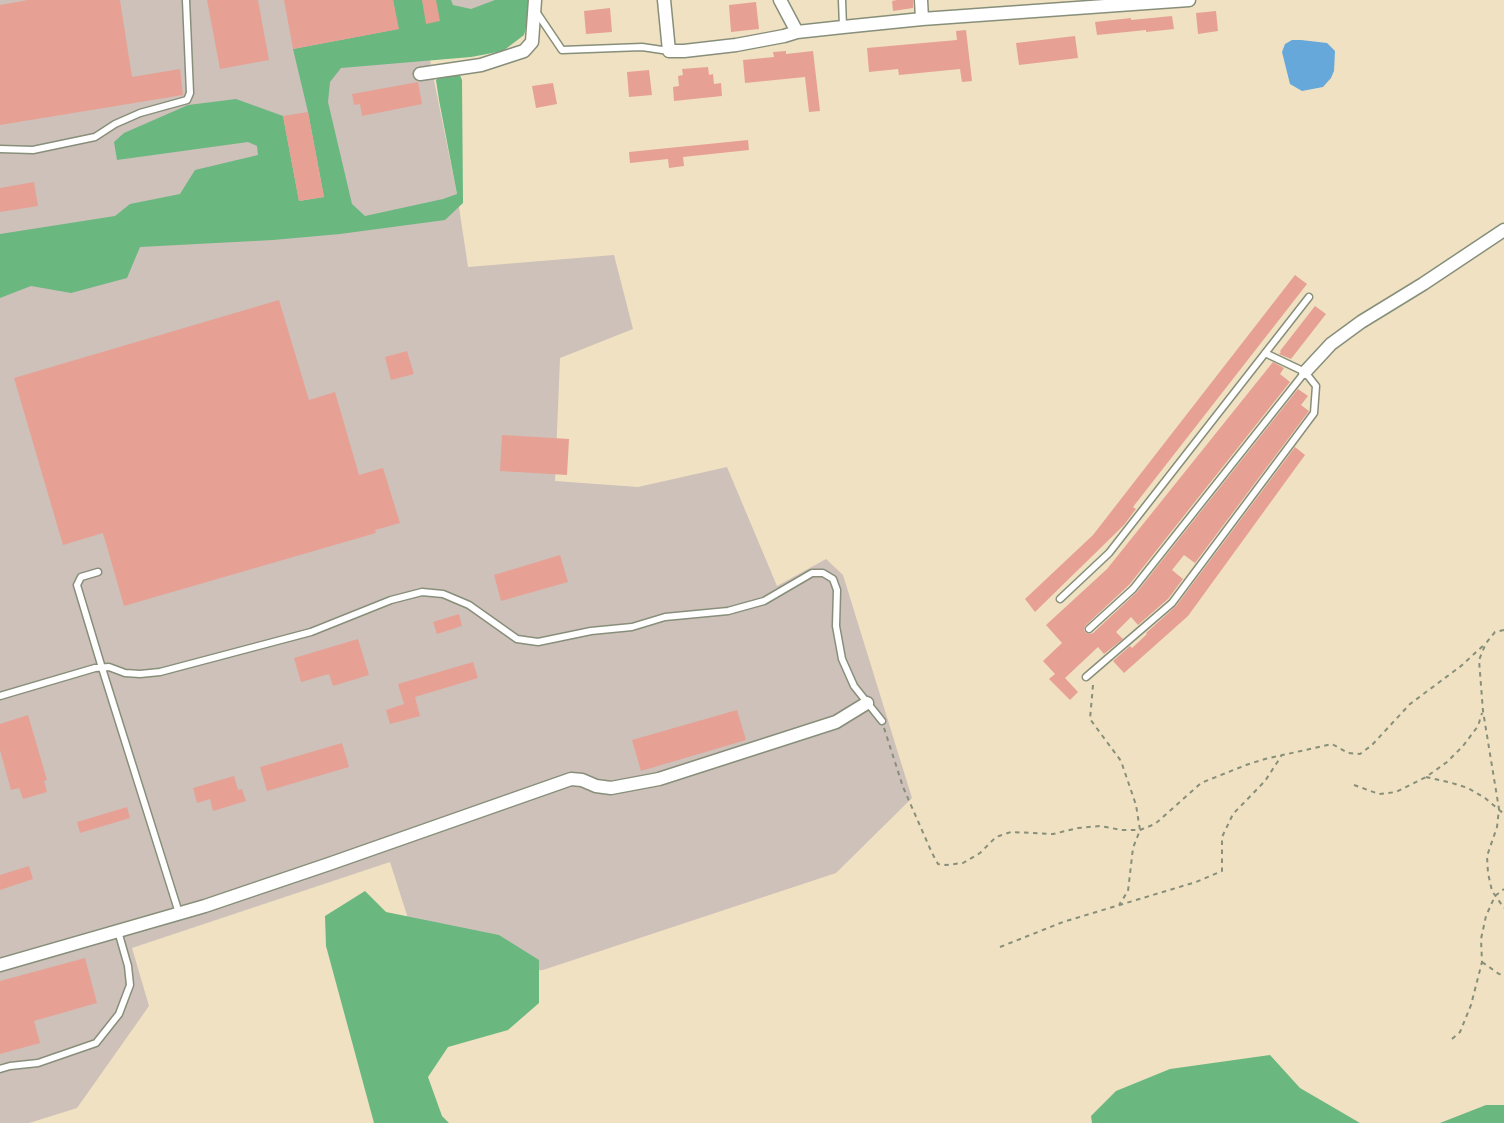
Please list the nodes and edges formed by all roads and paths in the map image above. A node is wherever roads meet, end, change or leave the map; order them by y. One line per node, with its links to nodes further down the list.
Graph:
1 (186, 0): 14 (lane)
2 (664, 0): 12 (street)
3 (780, 0): 11 (street)
4 (842, 0): 10 (lane)
5 (921, 0): 9 (street)
6 (1189, 0): 7 (street)
7 (1095, 4): 9 (street)
8 (535, 5): 12 (lane); 13 (street)
9 (922, 19): 10 (street)
10 (843, 27): 11 (street)
11 (796, 32): 12 (street)
12 (669, 51)
13 (420, 74)
14 (0, 148)
15 (1504, 230): 18 (street)
16 (1309, 297): 17 (lane)
17 (1265, 353): 18 (lane); 20 (lane)
18 (1305, 372): 21 (lane); 25 (lane)
19 (98, 572): 24 (lane)
20 (1060, 599)
21 (1089, 629)
22 (1504, 630): 23 (path)
23 (1486, 642): 29 (path); 31 (path)
24 (102, 668): 27 (lane); 28 (lane); 41 (lane)
25 (1094, 670): 26 (lane); 36 (path)
26 (1086, 677)
27 (0, 696)
28 (867, 703): 30 (lane); 41 (street)
29 (1483, 711): 32 (path); 34 (path)
30 (882, 721): 36 (path)
31 (1282, 755): 36 (path); 39 (path)
32 (1425, 777): 33 (path); 34 (path)
33 (1354, 785)
34 (1499, 809): 35 (path); 38 (path)
35 (1504, 814)
36 (1140, 830): 39 (path)
37 (1504, 889): 38 (path)
38 (1495, 896): 40 (path); 44 (path)
39 (1119, 905): 43 (path)
40 (1504, 908)
41 (180, 913): 42 (street)
42 (118, 931): 45 (street); 48 (lane)
43 (1000, 947)
44 (1482, 962): 46 (path); 47 (path)
45 (0, 965)
46 (1504, 975)
47 (1452, 1039)
48 (0, 1069)

